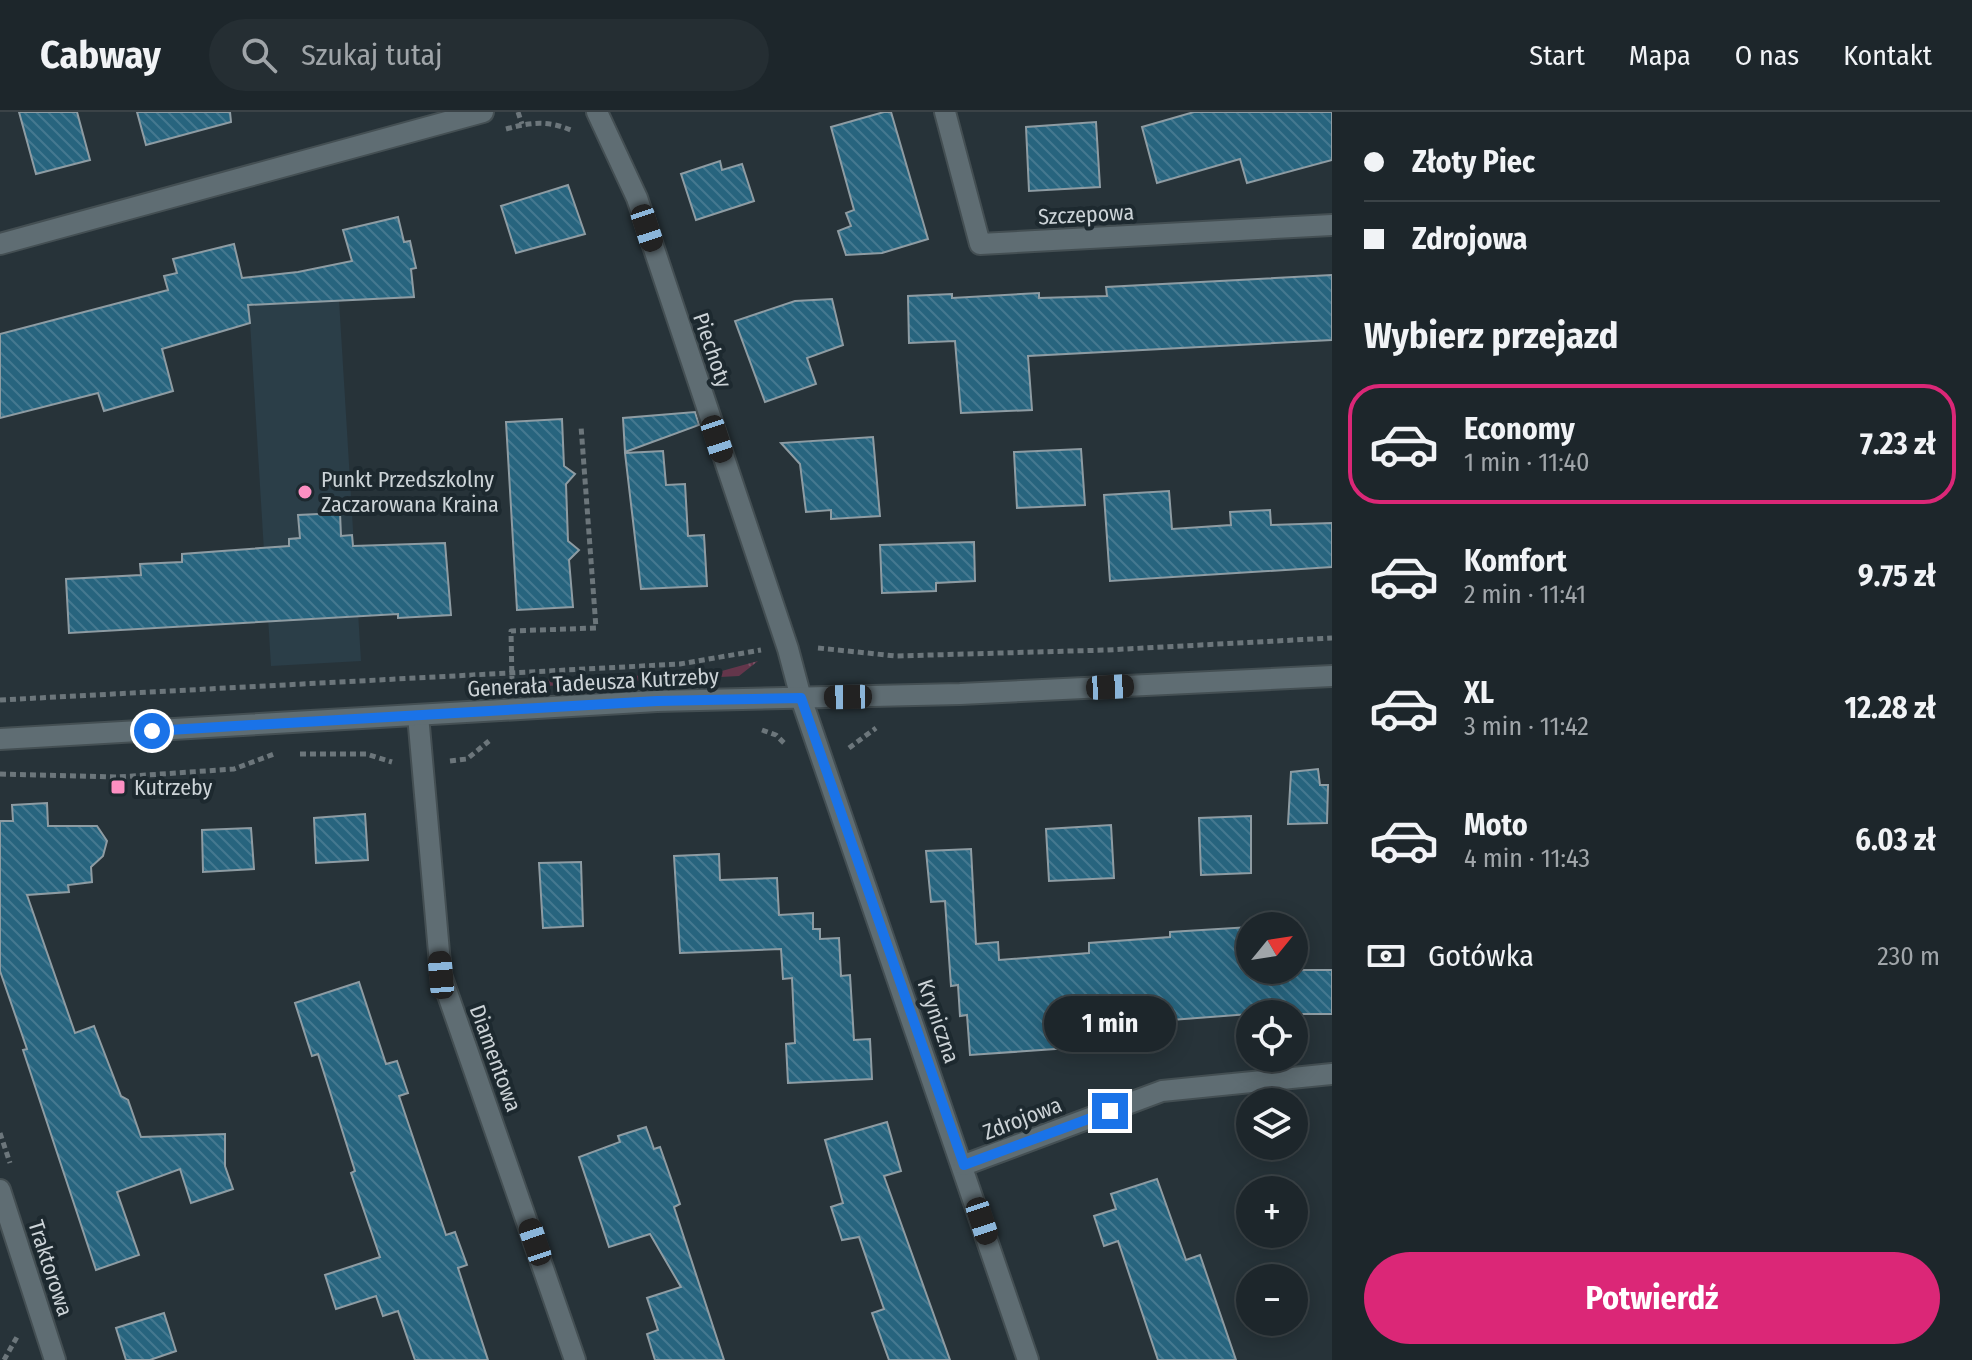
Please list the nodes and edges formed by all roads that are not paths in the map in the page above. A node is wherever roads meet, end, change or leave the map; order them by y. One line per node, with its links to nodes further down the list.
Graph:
1 (483, 112): 5 (street)
2 (597, 112): 7 (street, Piechoty)
3 (945, 112): 4 (street, Szczepowa)
4 (1332, 225)
5 (0, 244)
6 (1332, 676): 7 (street, Generała Tadeusza Kutrzeby)
7 (801, 698): 8 (street, Generała Tadeusza Kutrzeby); 11 (street, Kryniczna)
8 (418, 715): 9 (street, Generała Tadeusza Kutrzeby); 14 (street, Diamentowa)
9 (0, 739)
10 (1332, 1074): 11 (street, Zdrojowa)
11 (964, 1165): 15 (street, Kryniczna)
12 (0, 1190): 13 (street, Traktorowa)
13 (55, 1360)
14 (575, 1360)
15 (1028, 1360)

